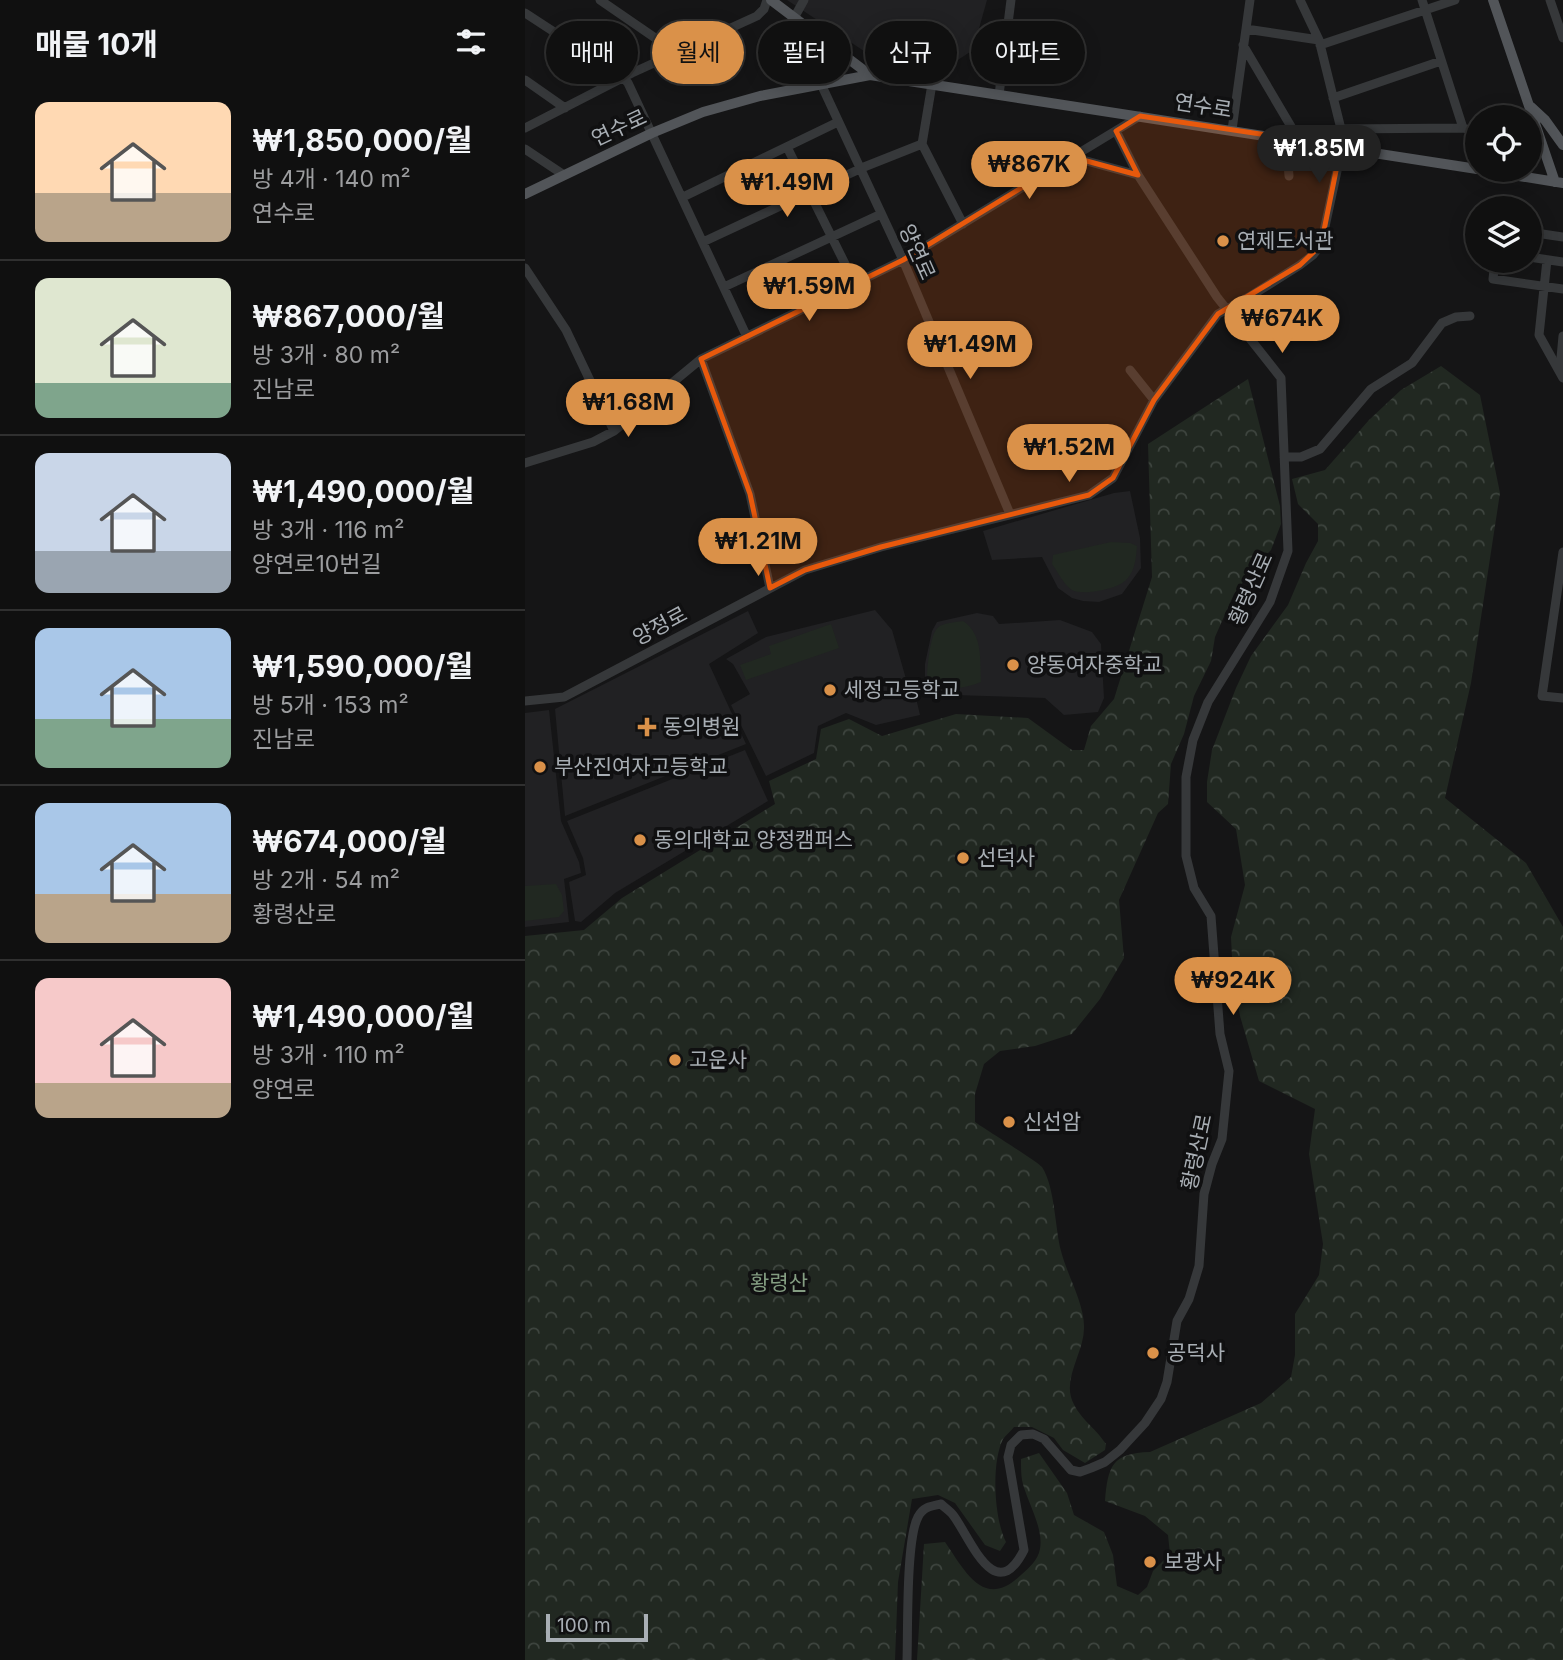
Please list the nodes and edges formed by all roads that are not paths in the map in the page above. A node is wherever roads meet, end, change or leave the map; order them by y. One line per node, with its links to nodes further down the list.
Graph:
1 (600, 0): 16 (street)
2 (769, 0): 12 (main road); 13 (street)
3 (804, 0): 12 (street)
4 (1011, 0): 27 (street)
5 (1250, 0): 15 (street)
6 (1300, 0): 18 (street, 양정로)
7 (1455, 0): 10 (street)
8 (1493, 0): 29 (main road)
9 (1550, 0): 17 (street)
10 (1423, 5): 18 (street); 20 (street)
11 (525, 13): 14 (street)
12 (794, 18): 21 (main road)
13 (744, 22)
14 (546, 27)
15 (1246, 29): 18 (street); 19 (street)
16 (652, 36)
17 (1563, 38)
18 (1320, 42): 28 (street, 양정로)
19 (1244, 44): 36 (street); 42 (street)
20 (1441, 61): 28 (street); 35 (street)
21 (865, 71)
22 (525, 80): 30 (street)
23 (610, 84): 30 (street)
24 (627, 84): 39 (street)
25 (821, 84): 33 (street, 양연로); 39 (main road, 연수로)
26 (932, 84): 27 (main road, 연수로); 43 (street)
27 (999, 94): 31 (main road, 연수로)
28 (1333, 98): 37 (street, 양정로)
29 (1529, 105)
30 (565, 108): 34 (street)
31 (1140, 116): 36 (main road, 연수로); 38 (street)
32 (1542, 117): 44 (main road)
33 (838, 122): 46 (street); 50 (street, 양연로)
34 (525, 128)
35 (1463, 128): 37 (street)
36 (1232, 130): 40 (main road, 연수로)
37 (1341, 130): 45 (street, 양정로)
38 (1116, 131): 48 (street); 52 (street, 황령산로)
39 (652, 133): 51 (main road, 연수로); 57 (street)
40 (1273, 136): 42 (main road, 연수로); 53 (street)
41 (1542, 139): 54 (main road)
42 (1299, 140): 45 (main road, 연수로)
43 (922, 144): 50 (street); 59 (street)
44 (1563, 145)
45 (1341, 146): 49 (main road, 연수로); 74 (street, 양정로)
46 (787, 147): 55 (street); 57 (street)
47 (525, 149): 51 (street)
48 (1072, 157): 52 (street); 59 (street)
49 (1465, 167)
50 (861, 169): 55 (street); 58 (street, 양연로)
51 (565, 175): 56 (main road, 연수로)
52 (1138, 176): 74 (street, 황령산로)
53 (1289, 176)
54 (1559, 183)
55 (811, 191): 61 (street); 63 (street)
56 (525, 194)
57 (683, 197): 63 (street)
58 (881, 214): 61 (street); 65 (street, 양연로)
59 (963, 224): 65 (street)
60 (1542, 234): 62 (street)
61 (831, 237): 70 (street); 72 (street)
62 (1563, 237)
63 (703, 242): 72 (street)
64 (1542, 259): 66 (street)
65 (903, 260): 70 (street); 85 (street, 양연로)
66 (1547, 260): 67 (street); 71 (street)
67 (1563, 262)
68 (525, 268): 82 (street)
69 (1494, 273): 71 (street)
70 (855, 284): 77 (street)
71 (1544, 286): 73 (street); 80 (street)
72 (725, 287): 77 (street)
73 (1563, 289)
74 (1226, 309): 81 (street, 양정로); 83 (street, 황령산로)
75 (1470, 316): 83 (street)
76 (1563, 336): 80 (street)
77 (747, 337): 78 (street)
78 (701, 359): 82 (street); 87 (street)
79 (1130, 370): 81 (street)
80 (1561, 373)
81 (1154, 400): 85 (street, 양정로)
82 (614, 431): 84 (street)
83 (1285, 457): 90 (street, 황령산로)
84 (525, 463)
85 (1010, 514): 87 (street, 양정로)
86 (1563, 552): 88 (street)
87 (771, 588): 89 (street, 양정로)
88 (1563, 698)
89 (525, 701)
90 (907, 1660)

